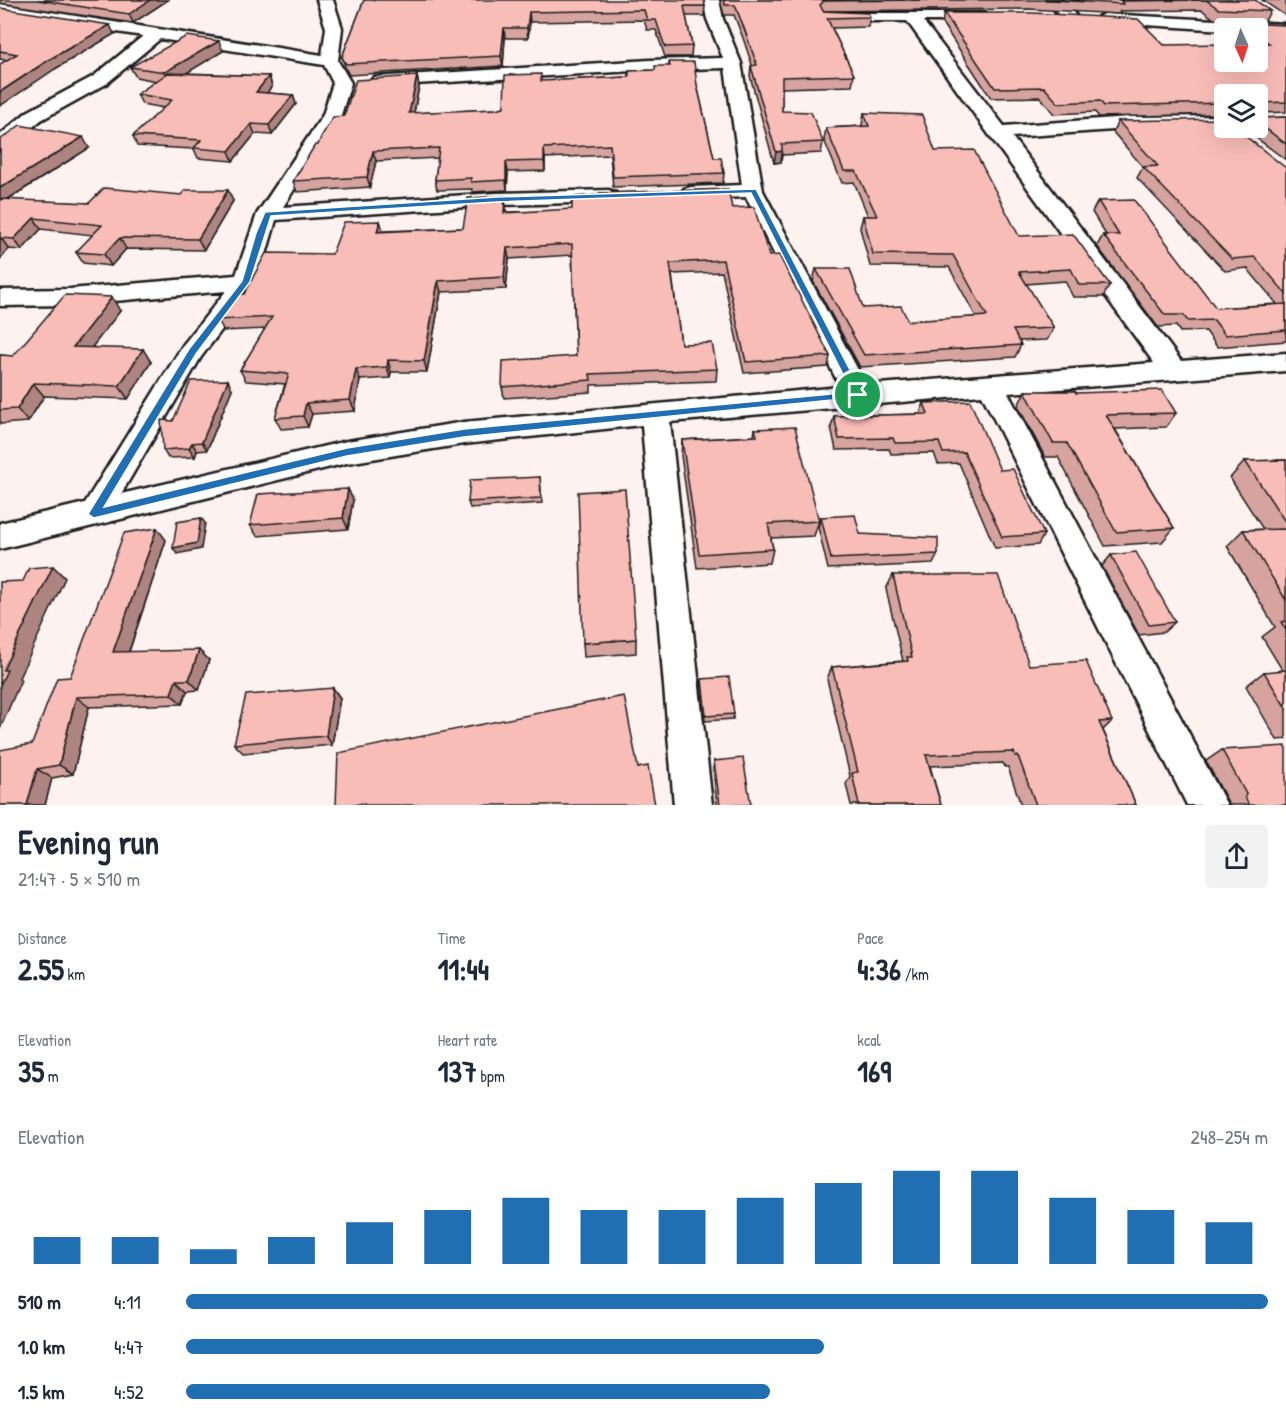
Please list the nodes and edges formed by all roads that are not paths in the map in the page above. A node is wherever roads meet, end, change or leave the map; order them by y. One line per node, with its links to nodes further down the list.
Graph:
1 (325, 0): 13 (street)
2 (711, 0): 14 (street)
3 (1054, 0): 10 (street)
4 (0, 9): 12 (street)
5 (1267, 13): 11 (street)
6 (996, 15): 8 (street)
7 (828, 16): 8 (street)
8 (912, 17): 17 (street)
9 (1050, 17): 10 (street)
10 (1083, 19): 11 (street)
11 (1286, 28)
12 (157, 33): 13 (street); 18 (street)
13 (330, 61): 15 (street)
14 (733, 63): 15 (street); 19 (street)
15 (354, 82): 22 (street)
16 (1214, 126): 17 (street)
17 (999, 132): 26 (street)
18 (0, 145)
19 (753, 191): 20 (street); 28 (street)
20 (672, 194)
21 (625, 195): 22 (street)
22 (268, 214): 23 (street)
23 (246, 282): 24 (street); 30 (street)
24 (0, 298)
25 (1286, 362): 26 (street)
26 (1175, 372): 27 (street)
27 (990, 386): 28 (street); 33 (street)
28 (858, 395): 29 (street)
29 (655, 413): 30 (street); 32 (street)
30 (94, 514): 31 (street)
31 (0, 536)
32 (693, 805)
33 (1208, 805)

